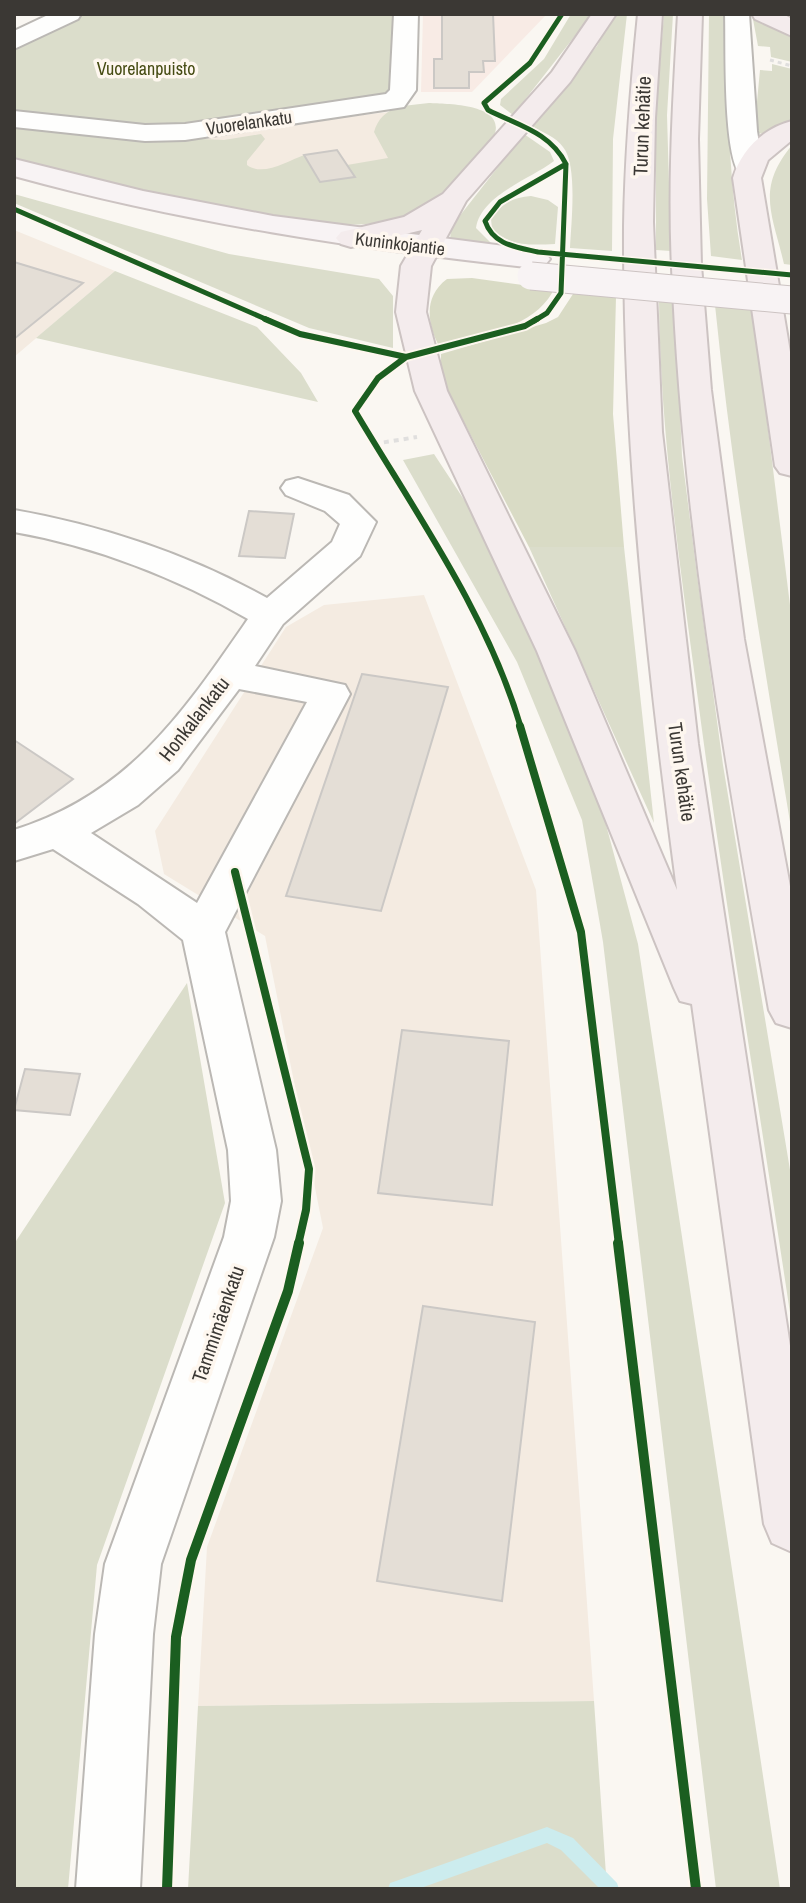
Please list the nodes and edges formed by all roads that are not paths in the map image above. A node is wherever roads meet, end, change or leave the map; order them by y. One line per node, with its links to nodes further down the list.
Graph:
1 (69, 14): 9 (street)
2 (406, 14): 10 (street, Vuorelankatu)
3 (604, 14): 15 (highway)
4 (650, 14): 30 (highway, Turun kehätie)
5 (690, 14): 29 (highway, Turun kehätie)
6 (737, 14): 13 (street)
7 (764, 14): 8 (highway)
8 (792, 29)
9 (14, 41)
10 (14, 119)
11 (792, 129): 13 (highway)
12 (14, 167): 16 (main road, Kuninkojantie)
13 (749, 167): 21 (highway)
14 (14, 188): 17 (main road, Kuninkojantie)
15 (454, 198): 16 (highway); 17 (highway)
16 (351, 238): 17 (main road, Kuninkojantie)
17 (420, 257): 18 (main road, Kuninkojantie); 30 (highway)
18 (533, 268): 19 (main road, Kuninkojantie); 20 (main road, Kuninkojantie, bridge)
19 (792, 283)
20 (792, 300)
21 (792, 466)
22 (298, 488): 24 (street, Honkalankatu)
23 (14, 521): 24 (street)
24 (270, 615): 25 (street, Honkalankatu)
25 (230, 674): 26 (street, Honkalankatu); 28 (street)
26 (58, 832): 27 (street, Honkalankatu); 28 (street)
27 (14, 846)
28 (203, 932): 33 (street, Tammimäenkatu)
29 (792, 1010)
30 (720, 1047): 31 (highway, Turun kehätie)
31 (783, 1415): 32 (highway, Turun kehätie)
32 (792, 1524)
33 (108, 1889)

